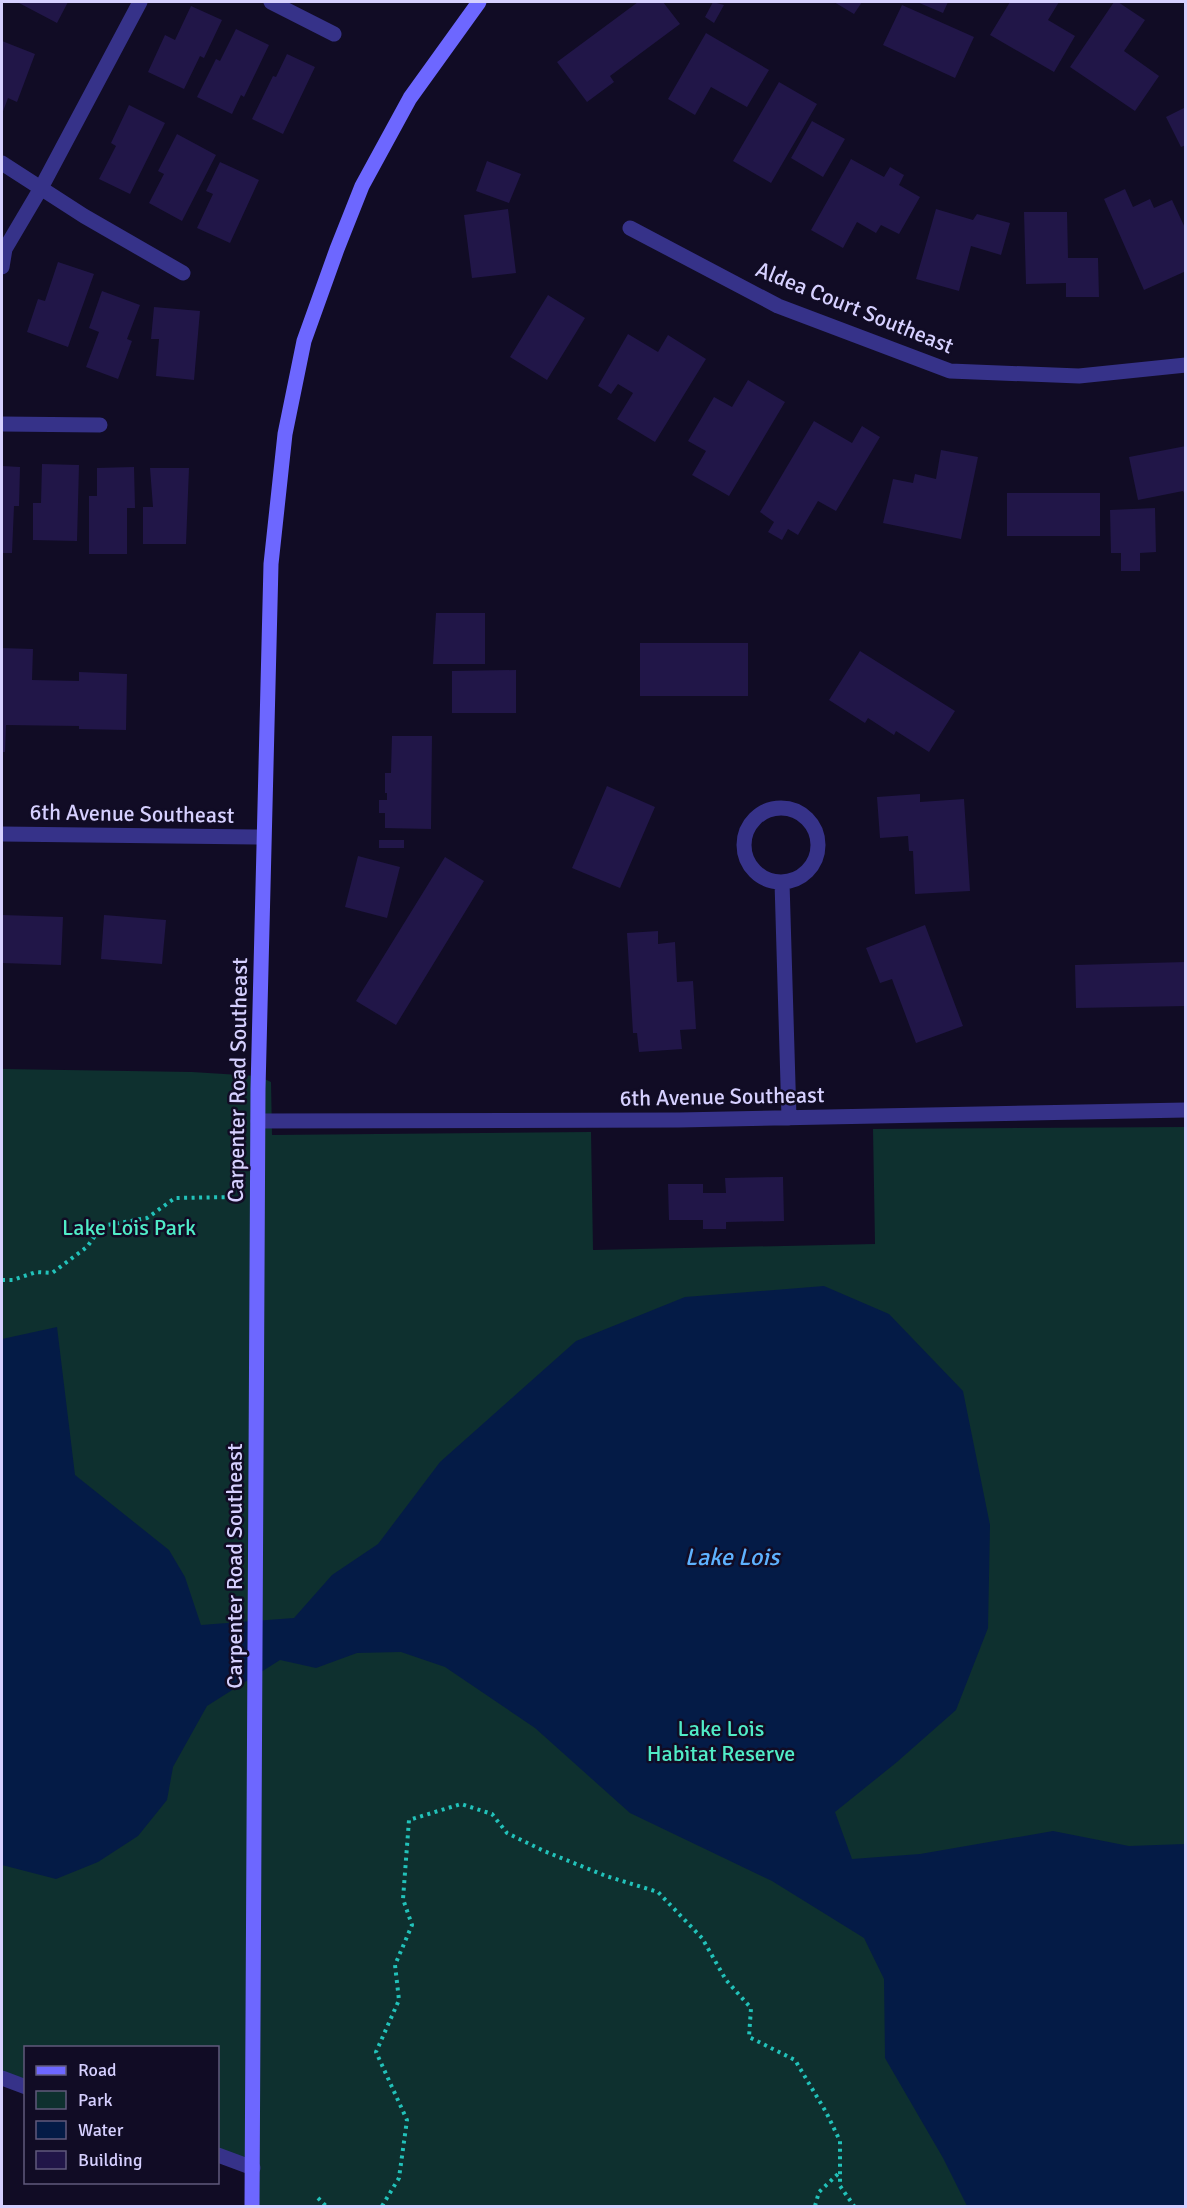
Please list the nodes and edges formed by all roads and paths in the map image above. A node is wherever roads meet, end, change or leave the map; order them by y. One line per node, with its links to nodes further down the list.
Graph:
1 (140, 2): 6 (street)
2 (271, 2): 4 (street)
3 (479, 2): 14 (main road, Carpenter Road Southeast)
4 (334, 34)
5 (2, 163): 6 (street)
6 (41, 188): 8 (street); 9 (street)
7 (630, 228): 10 (street, Aldea Court Southeast)
8 (2, 267)
9 (183, 273)
10 (1185, 365)
11 (2, 424): 12 (street)
12 (100, 425)
13 (2, 834): 14 (street, 6th Avenue Southeast)
14 (263, 837): 18 (main road, Carpenter Road Southeast)
15 (782, 882): 15 (street); 17 (street)
16 (1185, 1110): 17 (street, 6th Avenue Southeast)
17 (789, 1118): 18 (street, 6th Avenue Southeast)
18 (258, 1121): 19 (main road, Carpenter Road Southeast)
19 (258, 1196): 20 (path); 24 (main road, Carpenter Road Southeast)
20 (2, 1280)
21 (2, 2078): 22 (street)
22 (24, 2086)
23 (219, 2156): 24 (street)
24 (253, 2168): 27 (main road, Carpenter Road Southeast)
25 (840, 2172): 29 (path); 30 (path); 31 (path)
26 (318, 2198): 28 (path)
27 (252, 2206)
28 (326, 2206)
29 (382, 2206)
30 (815, 2206)
31 (854, 2206)

